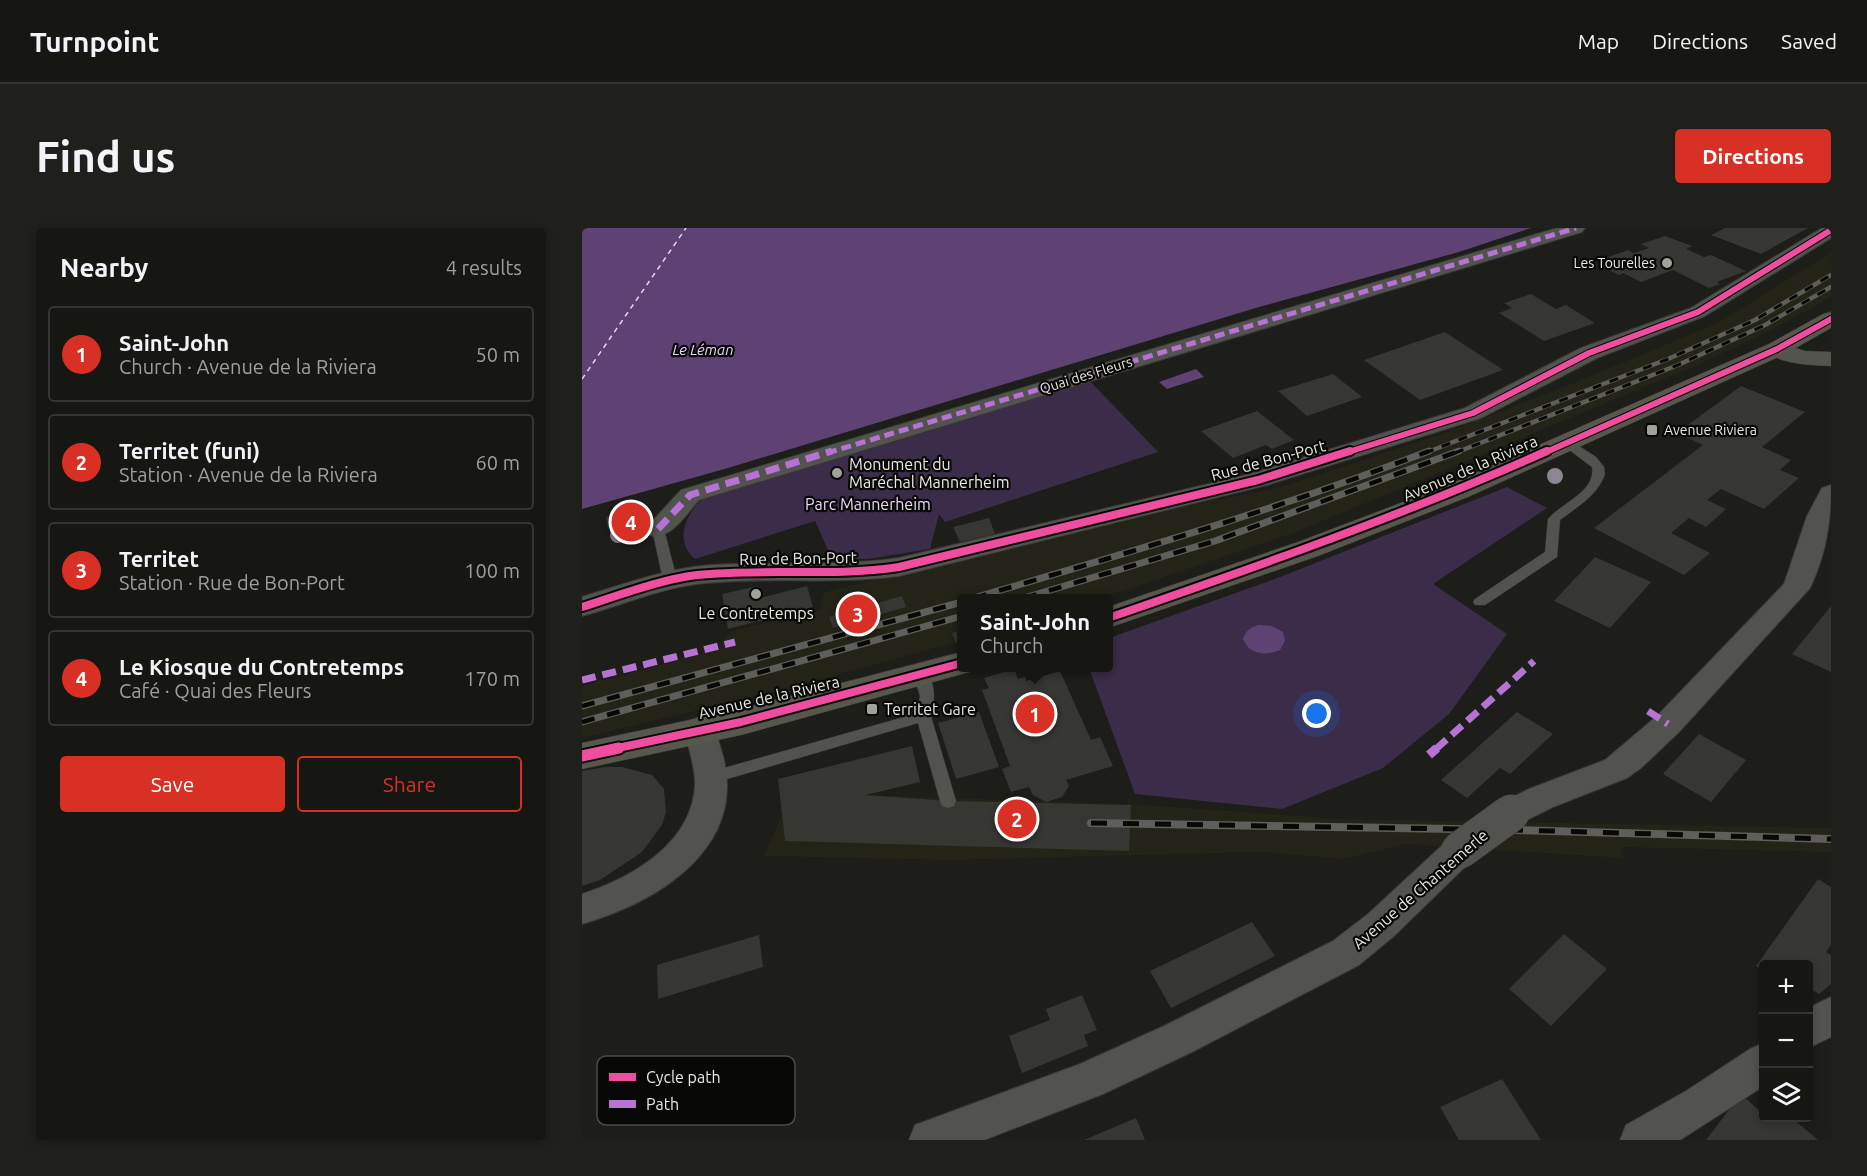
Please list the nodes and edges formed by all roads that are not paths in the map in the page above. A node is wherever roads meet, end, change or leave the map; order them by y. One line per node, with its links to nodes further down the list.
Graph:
1 (1576, 228): 8 (street, Quai des Fleurs)
2 (1831, 230): 9 (street, Rue de Bon-Port)
3 (1831, 319): 4 (main road, Avenue de la Riviera)
4 (1777, 349): 5 (street); 6 (main road, Avenue de la Riviera)
5 (1831, 359)
6 (1568, 443): 10 (lane); 12 (main road, Avenue de la Riviera)
7 (1831, 493): 24 (street, Avenue de Chantemerle, bridge)
8 (658, 529): 9 (lane, Quai des Fleurs)
9 (670, 580): 11 (street, Rue de Bon-Port)
10 (1480, 602)
11 (582, 608)
12 (1113, 616)
13 (957, 664): 14 (main road, Avenue de la Riviera)
14 (920, 674): 15 (lane); 16 (main road, Avenue de la Riviera)
15 (923, 714): 18 (lane); 19 (lane)
16 (700, 729): 17 (main road, Avenue de la Riviera); 18 (street)
17 (582, 756)
18 (710, 778): 20 (street)
19 (948, 801)
20 (582, 909)
21 (1831, 1015): 22 (street)
22 (1813, 1027)
23 (1759, 1065): 25 (street)
24 (930, 1140)
25 (1641, 1140)

